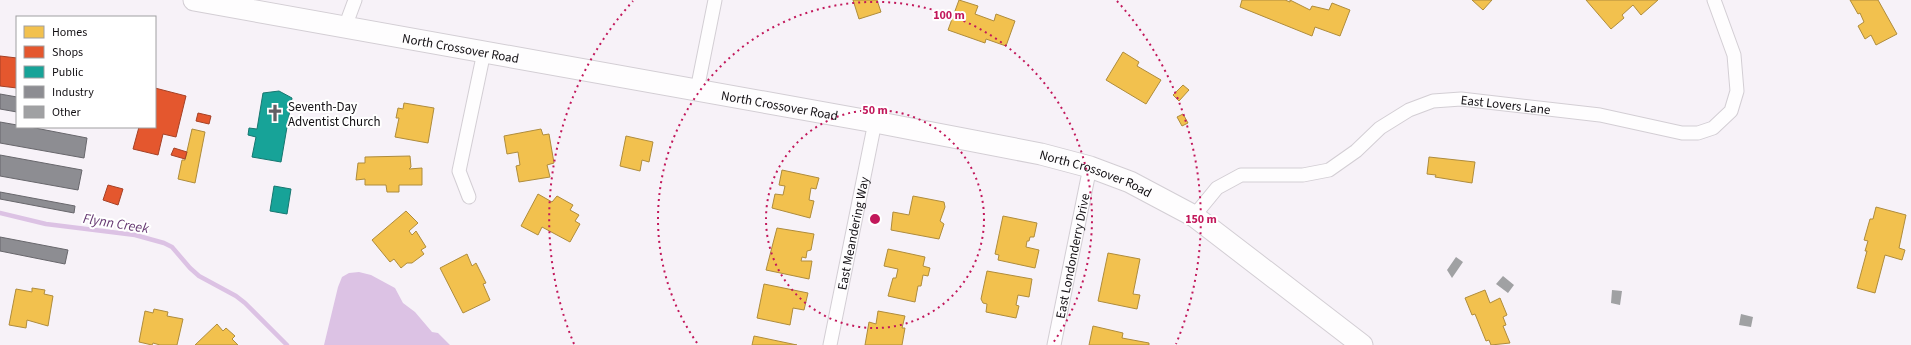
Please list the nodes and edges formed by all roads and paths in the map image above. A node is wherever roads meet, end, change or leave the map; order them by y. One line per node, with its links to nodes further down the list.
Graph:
1 (194, 0): 5 (main road, North Crossover Road)
2 (355, 0): 6 (street)
3 (716, 0): 8 (street)
4 (1714, 0): 12 (street, East Lovers Lane)
5 (234, 4): 6 (main road, North Crossover Road)
6 (345, 27): 7 (main road, North Crossover Road)
7 (484, 52): 8 (main road, North Crossover Road); 11 (street)
8 (697, 90): 9 (main road, North Crossover Road)
9 (875, 122): 10 (main road, North Crossover Road); 13 (street, East Meandering Way)
10 (1090, 167): 12 (main road, North Crossover Road); 14 (street, East Londonderry Drive)
11 (469, 198)
12 (1194, 216): 15 (main road, North Crossover Road)
13 (830, 345)
14 (1054, 345)
15 (1362, 345)

